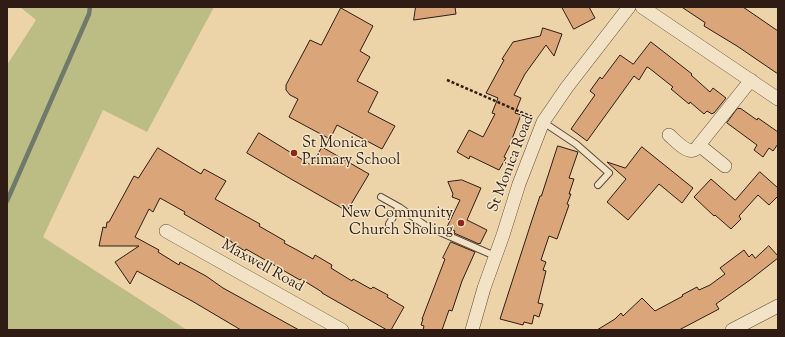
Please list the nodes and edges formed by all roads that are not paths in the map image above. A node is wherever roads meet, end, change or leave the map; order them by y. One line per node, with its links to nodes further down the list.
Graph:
1 (629, 7): 5 (street, St Monica Road)
2 (642, 7): 3 (street)
3 (751, 80): 4 (street); 7 (street)
4 (778, 99)
5 (544, 122): 9 (lane); 14 (street, St Monica Road)
6 (669, 135): 7 (street)
7 (699, 145): 8 (street)
8 (725, 166)
9 (598, 185)
10 (381, 197): 11 (lane)
11 (399, 207): 12 (lane); 14 (lane)
12 (389, 224)
13 (166, 231): 16 (street, Maxwell Road)
14 (495, 256): 17 (street, St Monica Road)
15 (778, 306): 18 (street)
16 (342, 330)
17 (472, 330)
18 (732, 330)

